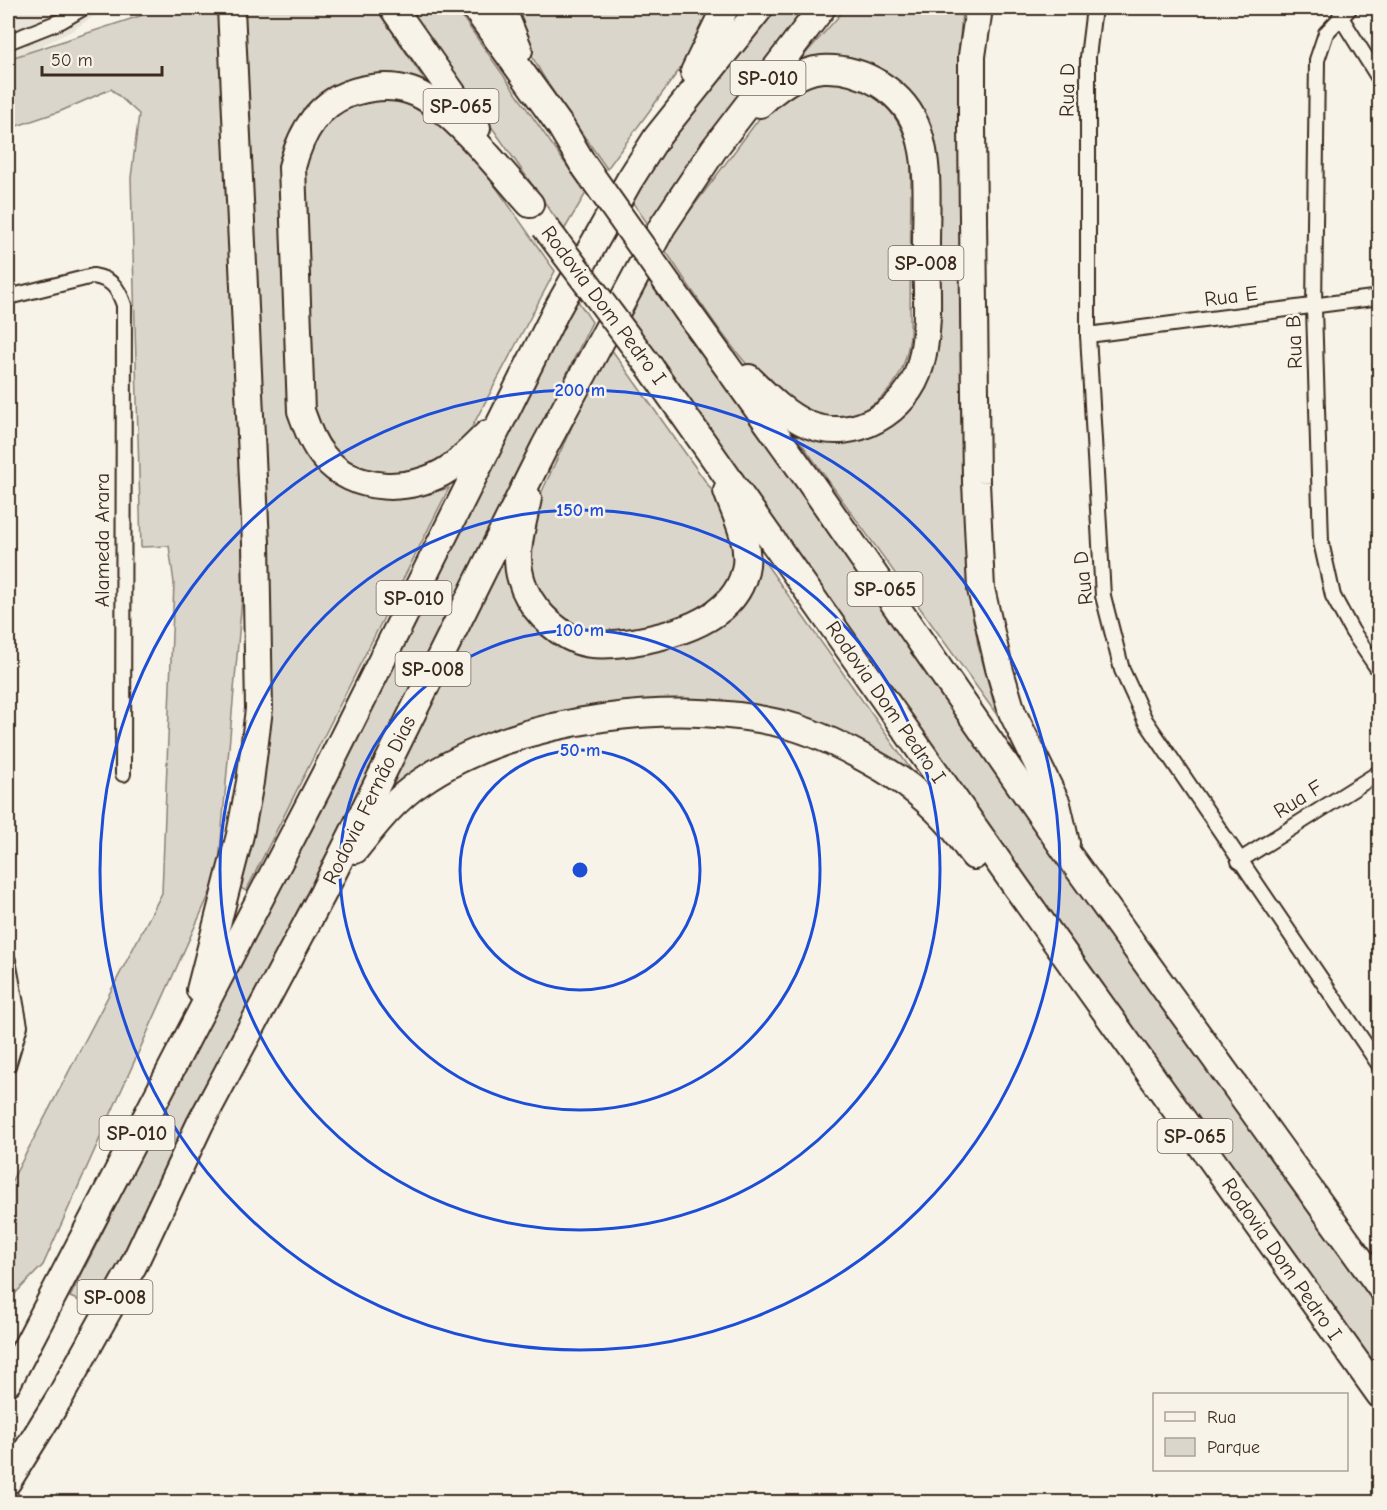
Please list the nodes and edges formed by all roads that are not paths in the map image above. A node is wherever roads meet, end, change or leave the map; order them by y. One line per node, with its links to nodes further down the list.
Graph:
1 (82, 8): 12 (street)
2 (231, 8): 34 (highway)
3 (393, 8): 17 (highway, Rodovia Dom Pedro I / SP-065)
4 (475, 8): 14 (highway, SP-008)
5 (502, 8): 14 (highway)
6 (725, 8): 15 (highway)
7 (760, 8): 15 (highway, SP-010)
8 (822, 8): 16 (highway, Rodovia Fernão Dias / SP-010)
9 (979, 8): 29 (highway)
10 (1094, 8): 22 (street, Rua D)
11 (1345, 12): 13 (street); 20 (street, Rua B)
12 (8, 42)
13 (1380, 80)
14 (561, 127): 21 (highway, SP-008, bridge)
15 (657, 137): 23 (highway, SP-010)
16 (714, 148): 21 (highway, SP-008); 24 (highway, Rodovia Fernão Dias / SP-008)
17 (530, 204): 23 (highway); 25 (highway, Rodovia Dom Pedro I / SP-065, bridge)
18 (8, 297): 28 (street, Alameda Arara)
19 (1380, 297): 20 (street, Rua E)
20 (1314, 308): 22 (street, Rua E); 26 (street, Rua B)
21 (693, 320): 29 (highway, SP-065)
22 (1088, 335): 30 (street, Rua D)
23 (500, 421): 34 (highway, SP-010)
24 (545, 446): 25 (highway); 32 (highway, Rodovia Fernão Dias / SP-008)
25 (714, 456): 31 (highway, Rodovia Dom Pedro I / SP-065)
26 (1380, 672)
27 (1380, 772): 30 (street, Rua F)
28 (123, 774)
29 (1067, 853): 37 (highway, SP-065)
30 (1239, 861): 36 (street, Rua D)
31 (1017, 888): 32 (highway); 39 (highway, Rodovia Dom Pedro I / SP-065)
32 (323, 893): 40 (highway, Rodovia Fernão Dias / SP-008)
33 (8, 960): 35 (street)
34 (186, 1040): 38 (highway, SP-010)
35 (8, 1066)
36 (1380, 1066)
37 (1380, 1287)
38 (8, 1382)
39 (1380, 1395)
40 (14, 1489)

